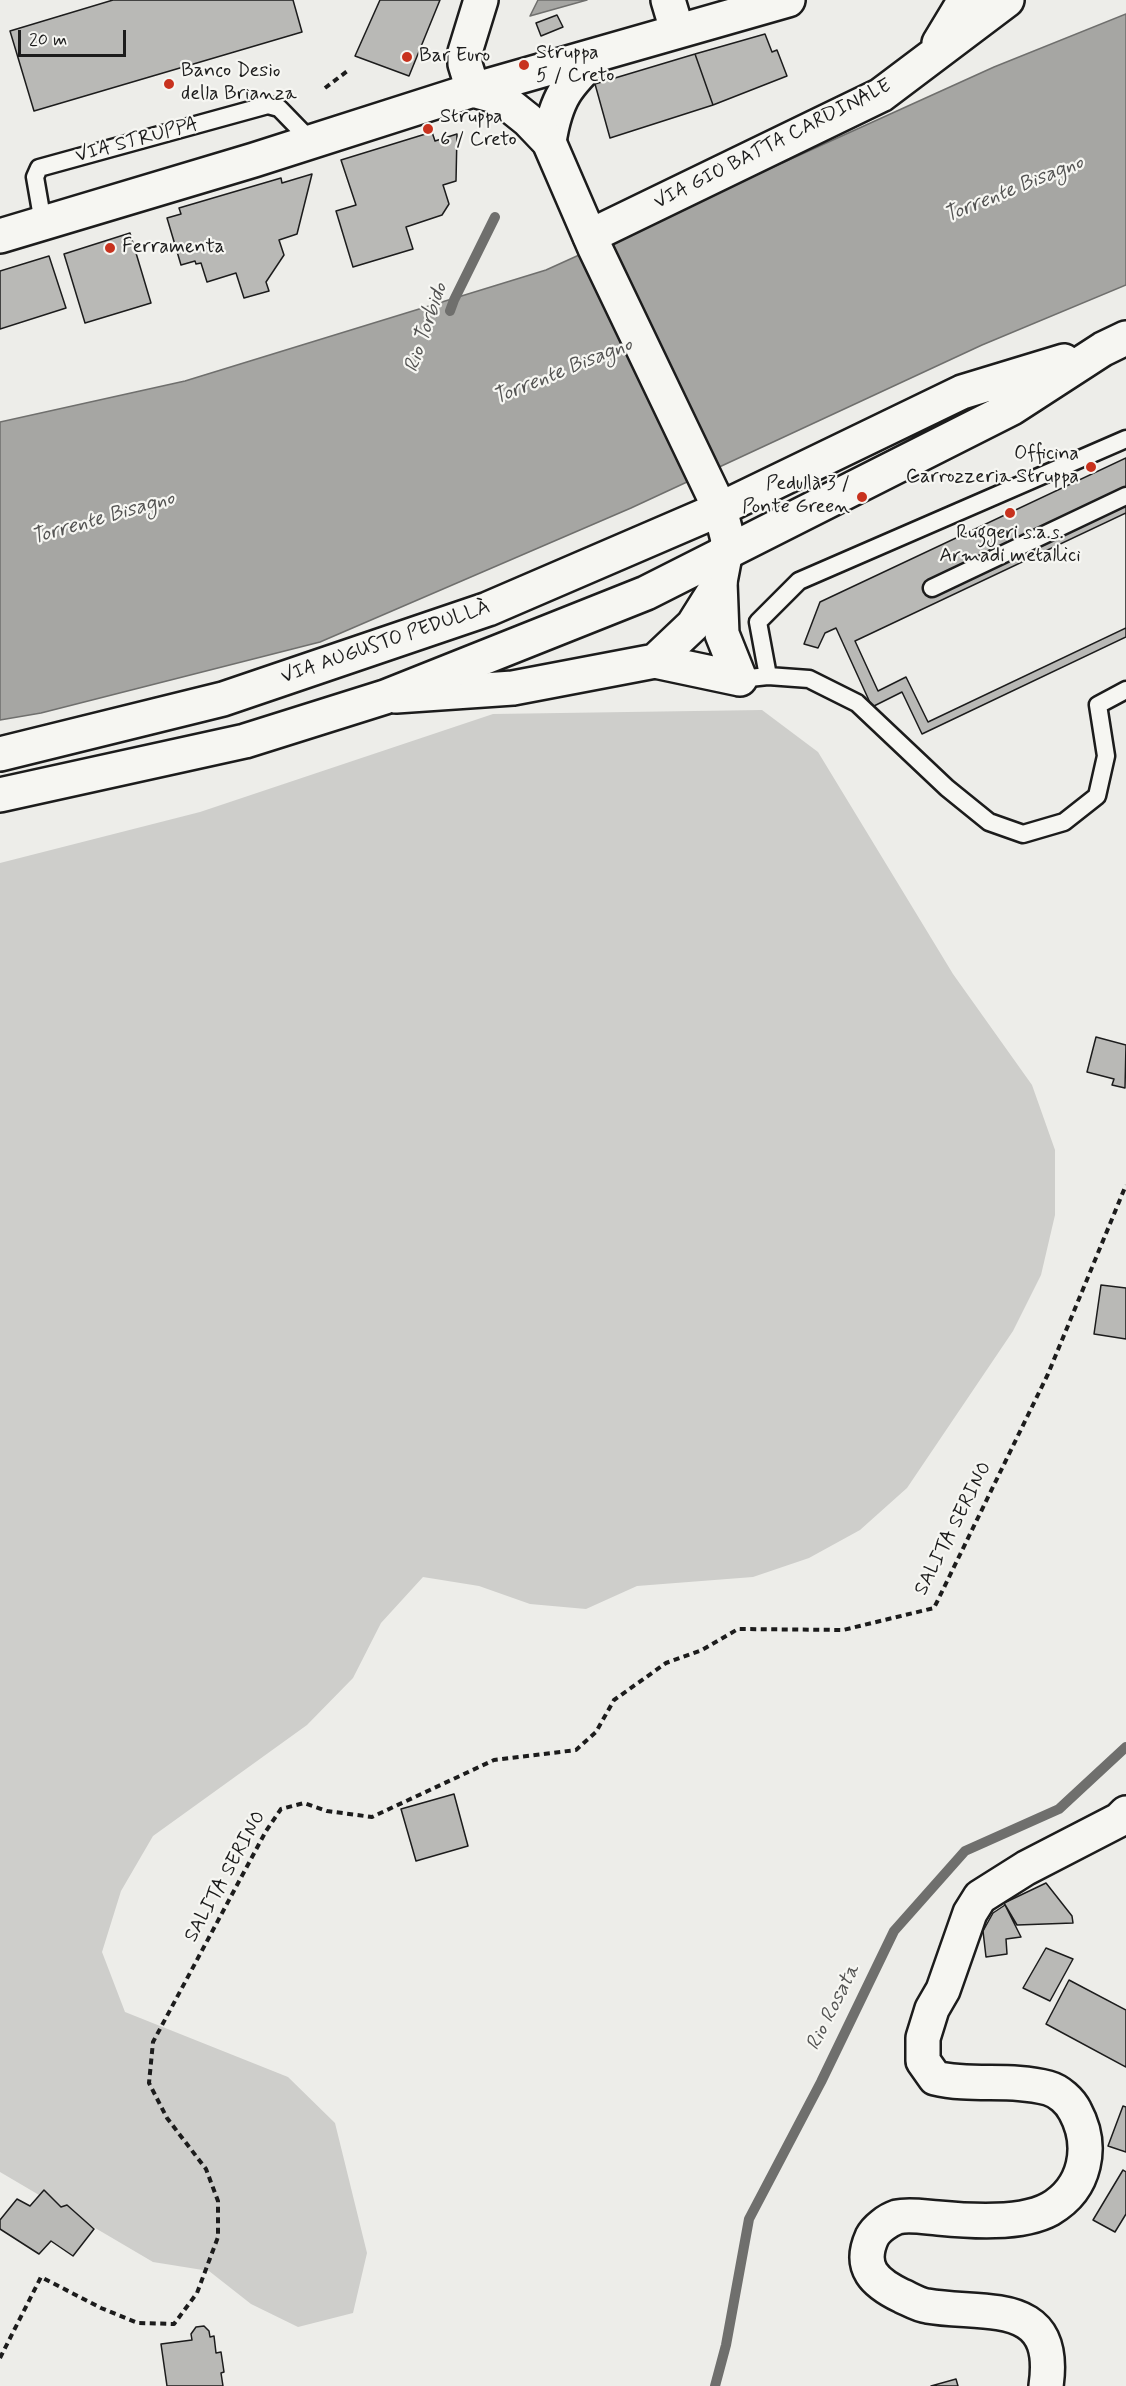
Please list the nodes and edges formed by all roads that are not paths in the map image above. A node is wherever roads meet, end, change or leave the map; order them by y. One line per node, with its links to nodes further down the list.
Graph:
1 (481, 0): 8 (main road)
2 (788, 0): 5 (main road)
3 (965, 0): 7 (main road)
4 (1007, 0): 7 (main road, VIA GIO BATTA CARDINALE)
5 (672, 15): 6 (main road)
6 (601, 53): 8 (main road); 10 (main road)
7 (928, 60): 13 (main road, VIA GIO BATTA CARDINALE)
8 (472, 90): 9 (main road); 10 (main road)
9 (312, 142): 11 (main road); 11 (lane, VIA STRUPPA)
10 (549, 142): 13 (main road)
11 (43, 223): 12 (main road)
12 (0, 236)
13 (592, 241): 17 (main road)
14 (1114, 344): 17 (main road, VIA AUGUSTO PEDULLÀ); 18 (main road)
15 (1126, 439): 22 (lane)
16 (1126, 496): 20 (lane)
17 (720, 509): 18 (main road); 25 (main road, VIA AUGUSTO PEDULLÀ)
18 (727, 550): 19 (main road); 24 (main road)
19 (720, 582): 21 (main road); 22 (main road)
20 (932, 588)
21 (655, 661): 22 (main road); 24 (main road)
22 (754, 677): 23 (lane)
23 (1126, 690)
24 (385, 697): 26 (main road)
25 (0, 754)
26 (0, 795)
27 (1126, 1813): 28 (main road)
28 (1046, 2386)

